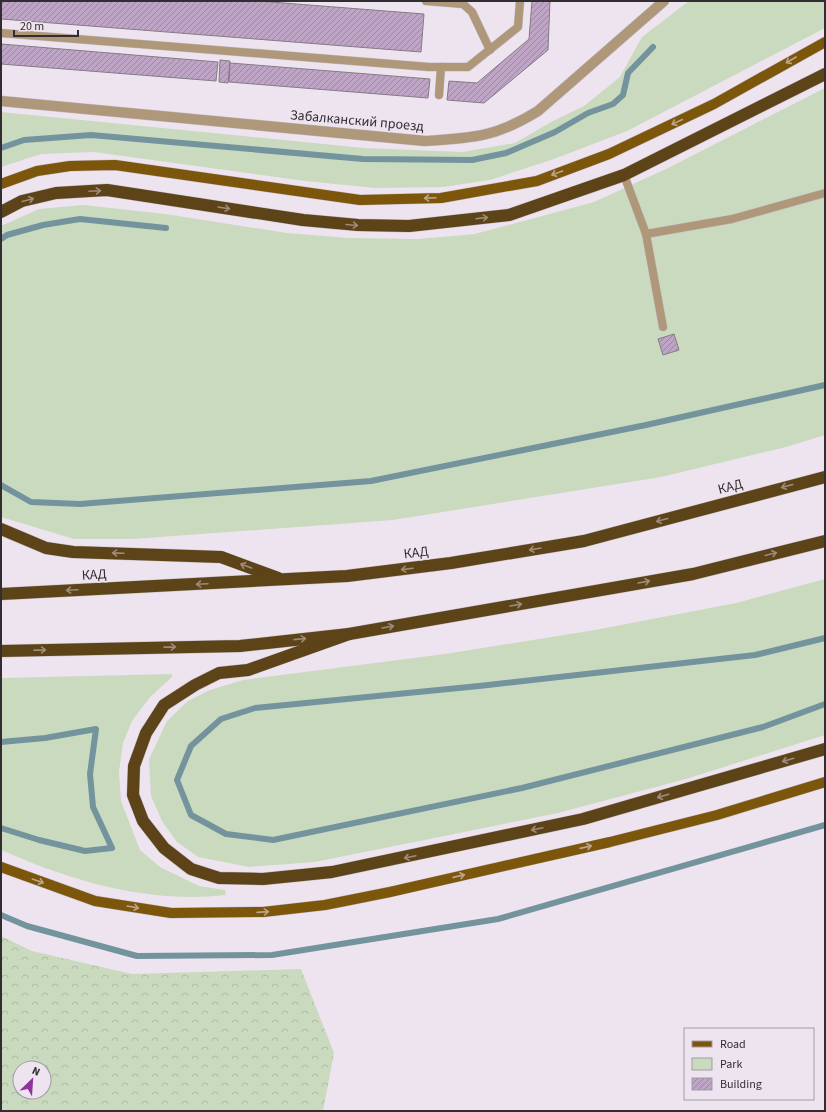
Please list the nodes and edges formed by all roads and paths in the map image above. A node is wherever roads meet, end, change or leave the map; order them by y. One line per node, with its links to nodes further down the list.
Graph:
1 (426, 1): 6 (lane)
2 (520, 1): 6 (lane)
3 (664, 1): 10 (street, Забалканский проезд)
4 (1, 33): 7 (lane)
5 (825, 42): 12 (main road, one-way to 12)
6 (490, 50): 7 (lane)
7 (441, 67): 9 (lane)
8 (825, 74): 11 (highway)
9 (439, 95)
10 (1, 101)
11 (624, 175): 14 (highway, one-way to 11); 15 (lane)
12 (1, 184)
13 (825, 193): 15 (lane)
14 (1, 212)
15 (646, 234): 16 (lane)
16 (663, 327)
17 (825, 477): 20 (highway, КАД, one-way to 20)
18 (1, 529): 20 (highway, one-way to 18)
19 (825, 541): 22 (highway, one-way to 19)
20 (283, 580): 21 (highway, КАД, one-way to 21)
21 (1, 594)
22 (349, 634): 23 (highway, one-way to 22); 24 (highway, one-way to 22)
23 (1, 651)
24 (825, 749)
25 (825, 782): 26 (main road, one-way to 25)
26 (1, 867)

